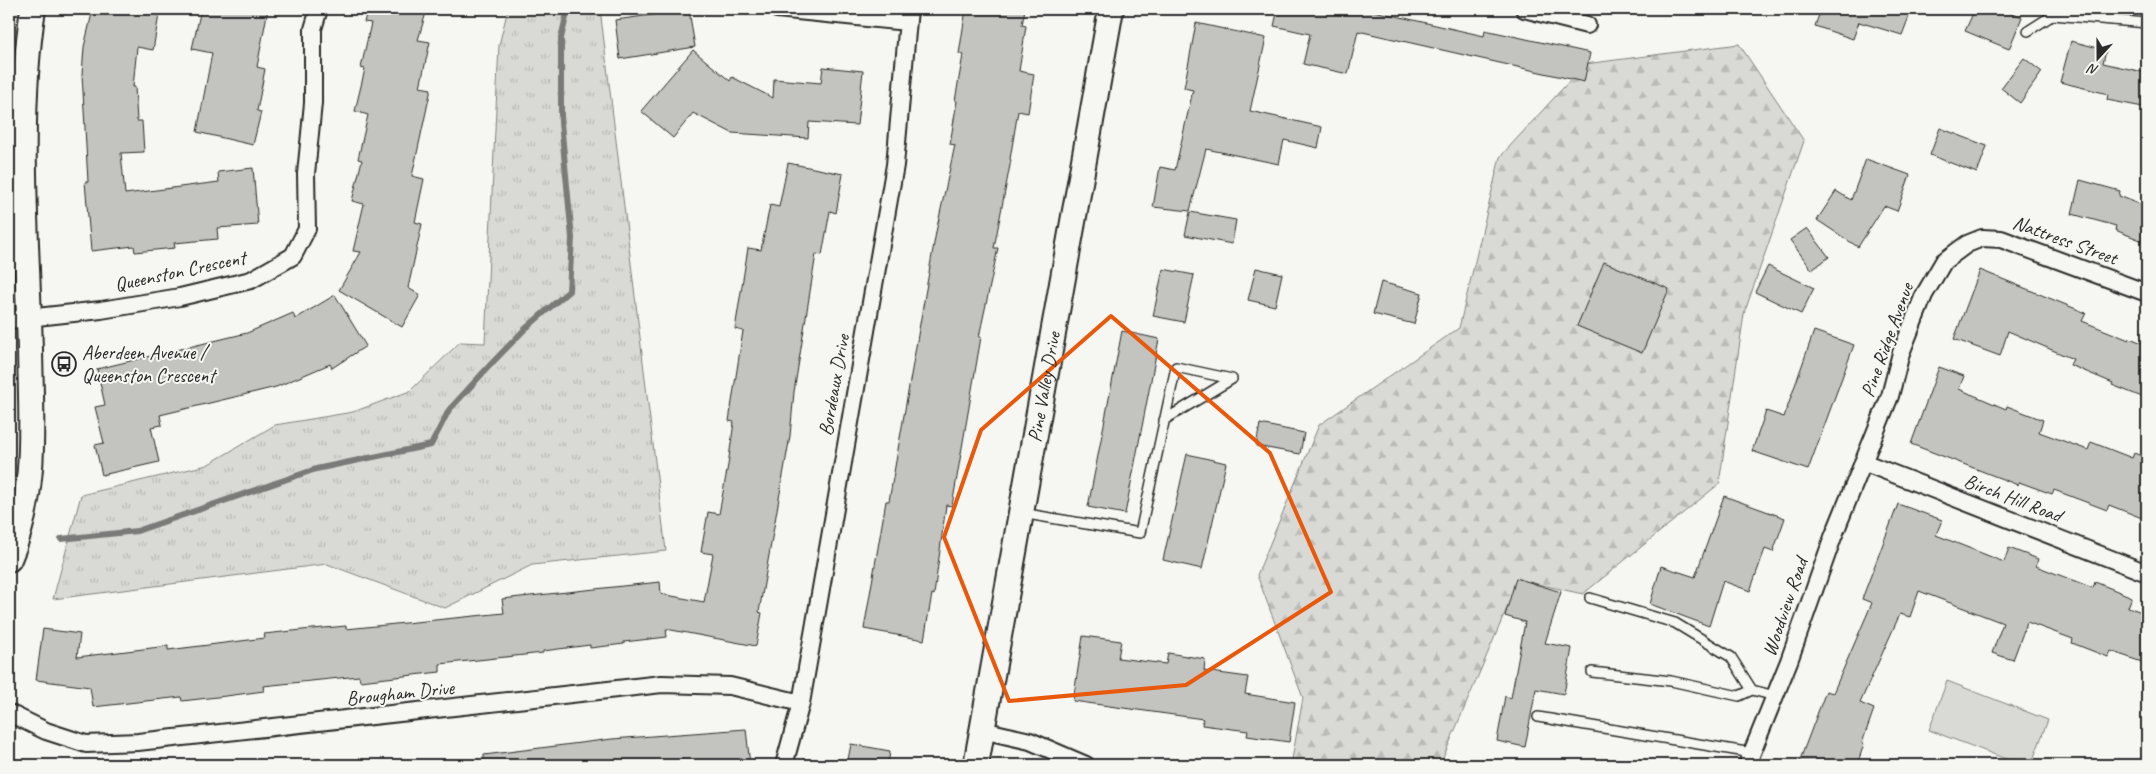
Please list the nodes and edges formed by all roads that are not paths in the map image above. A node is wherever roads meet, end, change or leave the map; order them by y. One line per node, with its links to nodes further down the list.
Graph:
1 (33, 9): 14 (main road)
2 (319, 9): 14 (street, Queenston Crescent)
3 (777, 9): 7 (street)
4 (1111, 9): 17 (main road, Pine Valley Drive)
5 (2115, 9): 8 (lane)
6 (1535, 10): 10 (street)
7 (908, 15): 24 (street, Bordeaux Drive)
8 (2114, 20): 9 (lane); 11 (lane)
9 (2147, 23)
10 (1587, 25)
11 (2028, 31)
12 (1967, 244): 13 (street, Nattress Street); 16 (street, Pine Ridge Avenue)
13 (2147, 293)
14 (19, 319): 18 (main road)
15 (1164, 420): 15 (lane); 17 (lane)
16 (1863, 462): 19 (street, Birch Hill Road); 23 (street, Woodview Road)
17 (1021, 513): 27 (main road, Pine Valley Drive)
18 (9, 559)
19 (2147, 573)
20 (1590, 598): 22 (lane)
21 (1592, 672): 22 (lane)
22 (1752, 690): 23 (lane)
23 (1775, 696): 28 (street, Woodview Road)
24 (801, 703): 25 (street, Brougham Drive); 29 (street, Bordeaux Drive)
25 (9, 713)
26 (1538, 717): 28 (lane)
27 (982, 730): 30 (main road, Pine Valley Drive); 31 (street)
28 (1749, 759)
29 (784, 765)
30 (976, 765)
31 (1086, 765)

